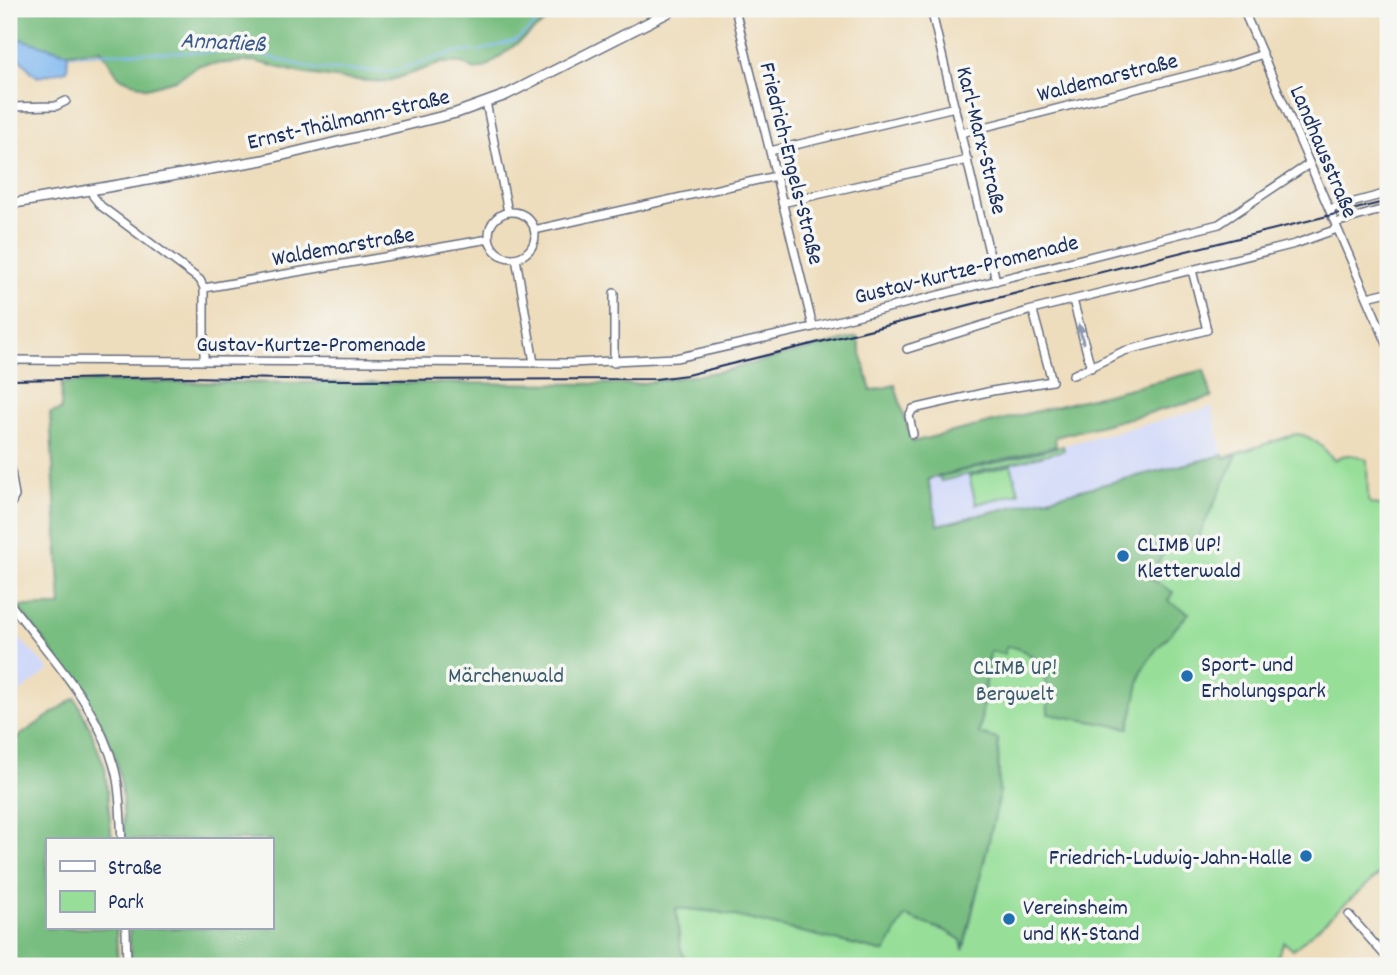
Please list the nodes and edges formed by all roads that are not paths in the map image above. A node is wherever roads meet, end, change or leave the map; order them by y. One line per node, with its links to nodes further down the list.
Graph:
1 (675, 9): 7 (main road, Ernst-Thälmann-Straße)
2 (735, 9): 11 (street, Friedrich-Engels-Straße)
3 (930, 9): 9 (street, Karl-Marx-Straße)
4 (1243, 9): 5 (street, Landhausstraße)
5 (1263, 54): 10 (street, Waldemarstraße); 13 (street, Landhausstraße)
6 (66, 102): 8 (street)
7 (486, 103): 15 (main road, Ernst-Thälmann-Straße); 21 (street)
8 (9, 107)
9 (955, 107): 10 (street, Karl-Marx-Straße); 11 (street)
10 (961, 133): 12 (street, Karl-Marx-Straße)
11 (770, 151): 14 (street, Friedrich-Engels-Straße)
12 (968, 160): 17 (street); 27 (street, Karl-Marx-Straße)
13 (1309, 164): 20 (street, Landhausstraße); 27 (street, Gustav-Kurtze-Promenade)
14 (776, 176): 17 (street, Friedrich-Engels-Straße); 23 (street)
15 (91, 188): 18 (main road, Ernst-Thälmann-Straße); 28 (street)
16 (1388, 193): 20 (street)
17 (782, 203): 34 (street, Friedrich-Engels-Straße)
18 (9, 204)
19 (1388, 208): 22 (street)
20 (1329, 209): 22 (street, Landhausstraße)
21 (508, 212): 23 (street); 24 (street)
22 (1336, 226): 26 (street); 31 (street, Landhausstraße)
23 (534, 230): 25 (street)
24 (489, 239): 25 (street); 28 (street, Waldemarstraße)
25 (516, 258): 39 (street)
26 (1192, 270): 32 (street); 41 (street)
27 (996, 281): 34 (street, Gustav-Kurtze-Promenade)
28 (204, 288): 38 (street)
29 (1388, 292): 31 (street)
30 (614, 293): 40 (street)
31 (1367, 297): 35 (street, Landhausstraße)
32 (1073, 300): 33 (street); 41 (street, one-way to 32)
33 (1033, 311): 36 (street); 43 (street)
34 (813, 327): 40 (street, Gustav-Kurtze-Promenade)
35 (1388, 346)
36 (907, 349)
37 (9, 360): 38 (street, Gustav-Kurtze-Promenade)
38 (204, 362): 39 (street, Gustav-Kurtze-Promenade)
39 (534, 363): 40 (street, Gustav-Kurtze-Promenade)
40 (614, 363)
41 (1091, 368): 42 (street)
42 (1073, 375)
43 (913, 434)
44 (9, 459): 45 (street)
45 (9, 508)
46 (9, 602): 47 (street)
47 (121, 838)
48 (1349, 915): 50 (street)
49 (126, 930): 51 (street)
50 (1388, 959)
51 (127, 966)

